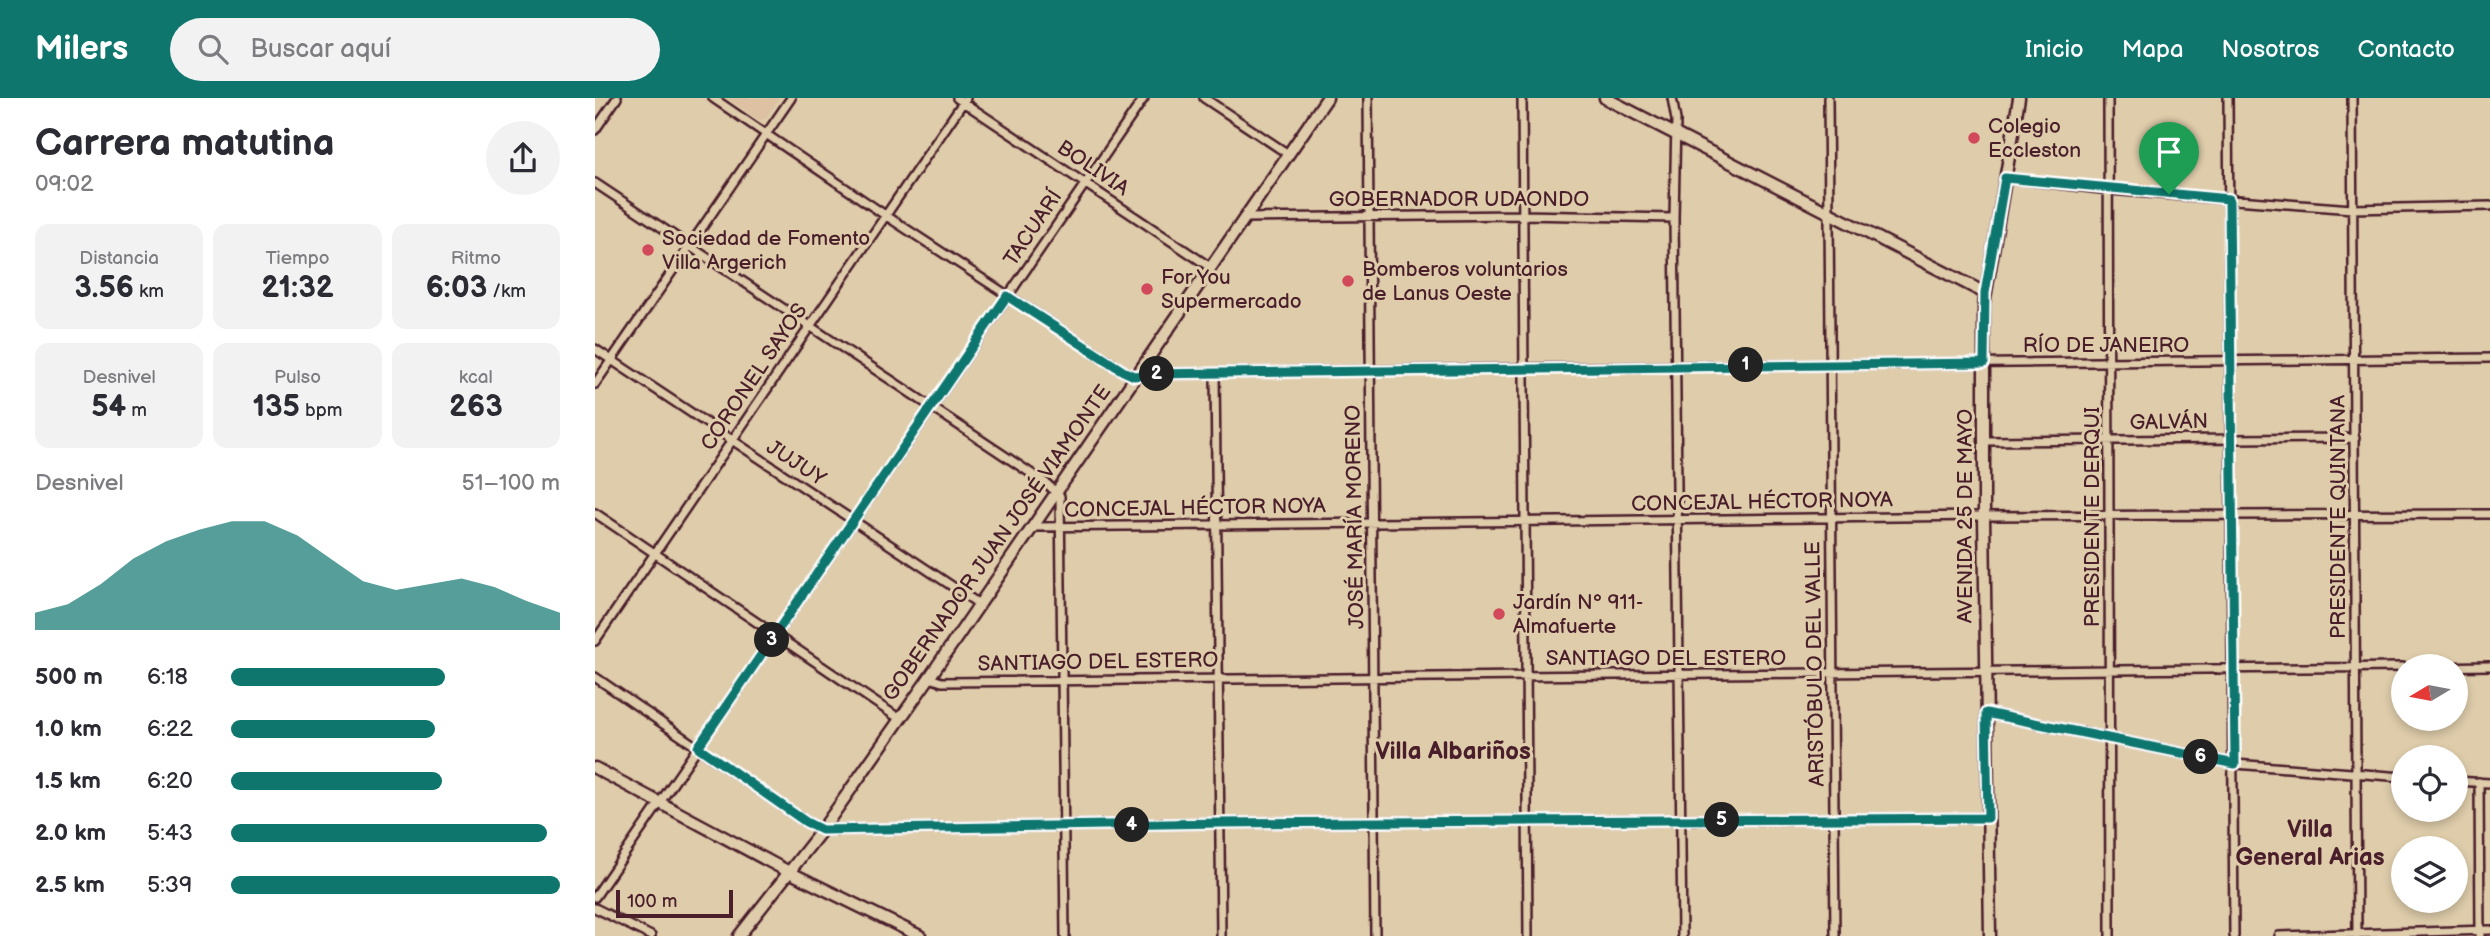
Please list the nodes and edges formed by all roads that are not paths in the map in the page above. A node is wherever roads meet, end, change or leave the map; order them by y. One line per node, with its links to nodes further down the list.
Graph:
1 (617, 98): 17 (street)
2 (713, 98): 19 (street)
3 (791, 98): 19 (street)
4 (1144, 98): 23 (street, TACUARÍ)
5 (1204, 98): 20 (street)
6 (1327, 98): 20 (street, GOBERNADOR JUAN JOSÉ VIAMONTE)
7 (1368, 98): 31 (street, JOSÉ MARÍA MORENO)
8 (1522, 98): 30 (street)
9 (1605, 98): 18 (street)
10 (1672, 98): 18 (street)
11 (1828, 98): 28 (street, ARISTÓBULO DEL VALLE)
12 (2019, 98): 21 (street, AVENIDA 25 DE MAYO)
13 (2108, 98): 24 (street, PRESIDENTE DERQUI)
14 (2228, 98): 25 (street)
15 (2351, 98): 27 (street, PRESIDENTE QUINTANA)
16 (962, 99): 23 (street, BOLIVIA); 29 (street, CORONEL SAYOS)
17 (595, 130)
18 (1675, 132): 28 (street); 33 (street)
19 (766, 135): 29 (street); 34 (street)
20 (1288, 154): 32 (street, GOBERNADOR JUAN JOSÉ VIAMONTE)
21 (2005, 178): 24 (street); 36 (street, AVENIDA 25 DE MAYO)
22 (595, 183): 34 (street, CONCEJAL HÉCTOR NOYA)
23 (1084, 184): 35 (street, BOLIVIA); 37 (street, TACUARÍ)
24 (2109, 190): 25 (street); 43 (street, PRESIDENTE DERQUI)
25 (2229, 199): 27 (street); 44 (street)
26 (2490, 206): 27 (street)
27 (2353, 209): 41 (street, PRESIDENTE QUINTANA)
28 (1828, 212): 36 (street); 46 (street, ARISTÓBULO DEL VALLE)
29 (885, 215): 37 (street); 38 (street, CORONEL SAYOS)
30 (1522, 215): 31 (street, GOBERNADOR UDAONDO); 33 (street, GOBERNADOR UDAONDO); 48 (street)
31 (1368, 217): 32 (street, GOBERNADOR UDAONDO); 49 (street, JOSÉ MARÍA MORENO)
32 (1245, 218): 35 (street, GOBERNADOR JUAN JOSÉ VIAMONTE)
33 (1674, 218): 47 (street)
34 (690, 247): 38 (street, CONCEJAL HÉCTOR NOYA); 42 (street)
35 (1210, 267): 51 (street, GOBERNADOR JUAN JOSÉ VIAMONTE)
36 (1985, 293): 45 (street, AVENIDA 25 DE MAYO)
37 (1007, 296): 51 (street); 53 (street, TACUARÍ)
38 (810, 327): 53 (street, CONCEJAL HÉCTOR NOYA); 57 (street, CORONEL SAYOS)
39 (595, 349): 42 (street, JUJUY)
40 (2490, 358): 41 (street, RÍO DE JANEIRO)
41 (2354, 359): 44 (street, RÍO DE JANEIRO); 55 (street, PRESIDENTE QUINTANA)
42 (612, 360): 52 (street); 57 (street, JUJUY)
43 (2109, 361): 44 (street, RÍO DE JANEIRO); 45 (street, RÍO DE JANEIRO); 56 (street, PRESIDENTE DERQUI)
44 (2230, 362): 54 (street)
45 (1984, 363): 46 (street, RÍO DE JANEIRO); 58 (street, AVENIDA 25 DE MAYO)
46 (1829, 365): 47 (street, RÍO DE JANEIRO); 66 (street, ARISTÓBULO DEL VALLE)
47 (1675, 366): 48 (street, RÍO DE JANEIRO); 67 (street)
48 (1523, 368): 49 (street, RÍO DE JANEIRO); 69 (street)
49 (1370, 371): 50 (street, RÍO DE JANEIRO); 71 (street, JOSÉ MARÍA MORENO)
50 (1215, 373): 51 (street, RÍO DE JANEIRO); 70 (street)
51 (1134, 376): 59 (street, GOBERNADOR JUAN JOSÉ VIAMONTE)
52 (595, 384)
53 (931, 408): 59 (street, CONCEJAL HÉCTOR NOYA); 68 (street, TACUARÍ)
54 (2231, 438): 55 (street, GALVÁN); 56 (street, GALVÁN); 62 (street)
55 (2355, 438): 65 (street, PRESIDENTE QUINTANA)
56 (2110, 440): 58 (street, GALVÁN); 64 (street, PRESIDENTE DERQUI)
57 (731, 441): 68 (street, JUJUY); 74 (street, CORONEL SAYOS)
58 (1984, 441): 63 (street, AVENIDA 25 DE MAYO)
59 (1056, 491): 72 (street); 73 (street, GOBERNADOR JUAN JOSÉ VIAMONTE)
60 (595, 513): 74 (street)
61 (2490, 514): 65 (street, CONCEJAL HÉCTOR NOYA)
62 (2231, 515): 64 (street, CONCEJAL HÉCTOR NOYA); 65 (street, CONCEJAL HÉCTOR NOYA); 82 (street)
63 (1984, 516): 64 (street, CONCEJAL HÉCTOR NOYA); 66 (street, CONCEJAL HÉCTOR NOYA); 83 (street, AVENIDA 25 DE MAYO)
64 (2109, 516): 84 (street, PRESIDENTE DERQUI)
65 (2355, 516): 81 (street, PRESIDENTE QUINTANA)
66 (1831, 519): 67 (street, CONCEJAL HÉCTOR NOYA); 85 (street, ARISTÓBULO DEL VALLE)
67 (1678, 520): 69 (street, CONCEJAL HÉCTOR NOYA); 86 (street)
68 (853, 521): 75 (street, JUJUY); 76 (street, TACUARÍ)
69 (1524, 523): 71 (street, CONCEJAL HÉCTOR NOYA); 88 (street)
70 (1217, 524): 71 (street, CONCEJAL HÉCTOR NOYA); 72 (street, CONCEJAL HÉCTOR NOYA); 90 (street)
71 (1373, 524): 87 (street, JOSÉ MARÍA MORENO)
72 (1061, 526): 73 (street, CONCEJAL HÉCTOR NOYA); 92 (street)
73 (1034, 527): 75 (street, GOBERNADOR JUAN JOSÉ VIAMONTE)
74 (656, 554): 76 (street); 77 (street, CORONEL SAYOS)
75 (979, 604): 91 (street, GOBERNADOR JUAN JOSÉ VIAMONTE)
76 (776, 634): 94 (street); 96 (street, TACUARÍ)
77 (595, 641)
78 (2468, 666): 79 (street)
79 (2490, 666)
80 (2391, 667): 81 (street, SANTIAGO DEL ESTERO)
81 (2356, 668): 82 (street, SANTIAGO DEL ESTERO); 99 (street, PRESIDENTE QUINTANA)
82 (2234, 670): 84 (street, SANTIAGO DEL ESTERO); 97 (street)
83 (1986, 671): 84 (street, SANTIAGO DEL ESTERO); 85 (street, SANTIAGO DEL ESTERO); 93 (street, AVENIDA 25 DE MAYO)
84 (2111, 671): 95 (street, PRESIDENTE DERQUI)
85 (1833, 674): 86 (street, SANTIAGO DEL ESTERO); 106 (street, ARISTÓBULO DEL VALLE)
86 (1680, 675): 88 (street, SANTIAGO DEL ESTERO); 107 (street)
87 (1374, 676): 88 (street, SANTIAGO DEL ESTERO); 90 (street, SANTIAGO DEL ESTERO); 110 (street, JOSÉ MARÍA MORENO)
88 (1526, 676): 108 (street)
89 (595, 677): 96 (street)
90 (1219, 677): 92 (street, SANTIAGO DEL ESTERO); 109 (street)
91 (929, 678): 92 (street, SANTIAGO DEL ESTERO); 94 (street, GOBERNADOR JUAN JOSÉ VIAMONTE)
92 (1063, 679): 111 (street)
93 (1986, 713): 95 (street); 105 (street, AVENIDA 25 DE MAYO)
94 (899, 719): 112 (street, GOBERNADOR JUAN JOSÉ VIAMONTE)
95 (2110, 739): 97 (street); 129 (street, PRESIDENTE DERQUI)
96 (698, 747): 104 (street, TACUARÍ); 112 (street)
97 (2235, 764): 99 (street); 130 (street)
98 (595, 768): 104 (street)
99 (2356, 774): 100 (street); 118 (street, PRESIDENTE QUINTANA)
100 (2391, 776)
101 (2468, 782): 102 (street)
102 (2479, 782): 103 (street); 117 (street)
103 (2490, 783)
104 (659, 802): 113 (street); 114 (street, TACUARÍ)
105 (1988, 818): 106 (street); 128 (street, AVENIDA 25 DE MAYO)
106 (1834, 819): 107 (street); 127 (street, ARISTÓBULO DEL VALLE)
107 (1681, 820): 108 (street); 126 (street)
108 (1527, 821): 110 (street); 125 (street)
109 (1221, 823): 110 (street); 111 (street); 123 (street)
110 (1375, 823): 124 (street, JOSÉ MARÍA MORENO)
111 (1065, 826): 112 (street); 122 (street)
112 (822, 830): 113 (street, GOBERNADOR JUAN JOSÉ VIAMONTE)
113 (789, 872): 120 (street, GOBERNADOR JUAN JOSÉ VIAMONTE); 121 (street)
114 (595, 897)
115 (595, 908): 119 (street)
116 (2490, 930): 117 (street)
117 (2480, 933): 118 (street)
118 (2357, 935): 131 (street)
119 (652, 936)
120 (739, 936)
121 (920, 936)
122 (1065, 936)
123 (1221, 936)
124 (1375, 936)
125 (1528, 936)
126 (1682, 936)
127 (1835, 936)
128 (1990, 936)
129 (2111, 936)
130 (2234, 936)
131 (2279, 936)

